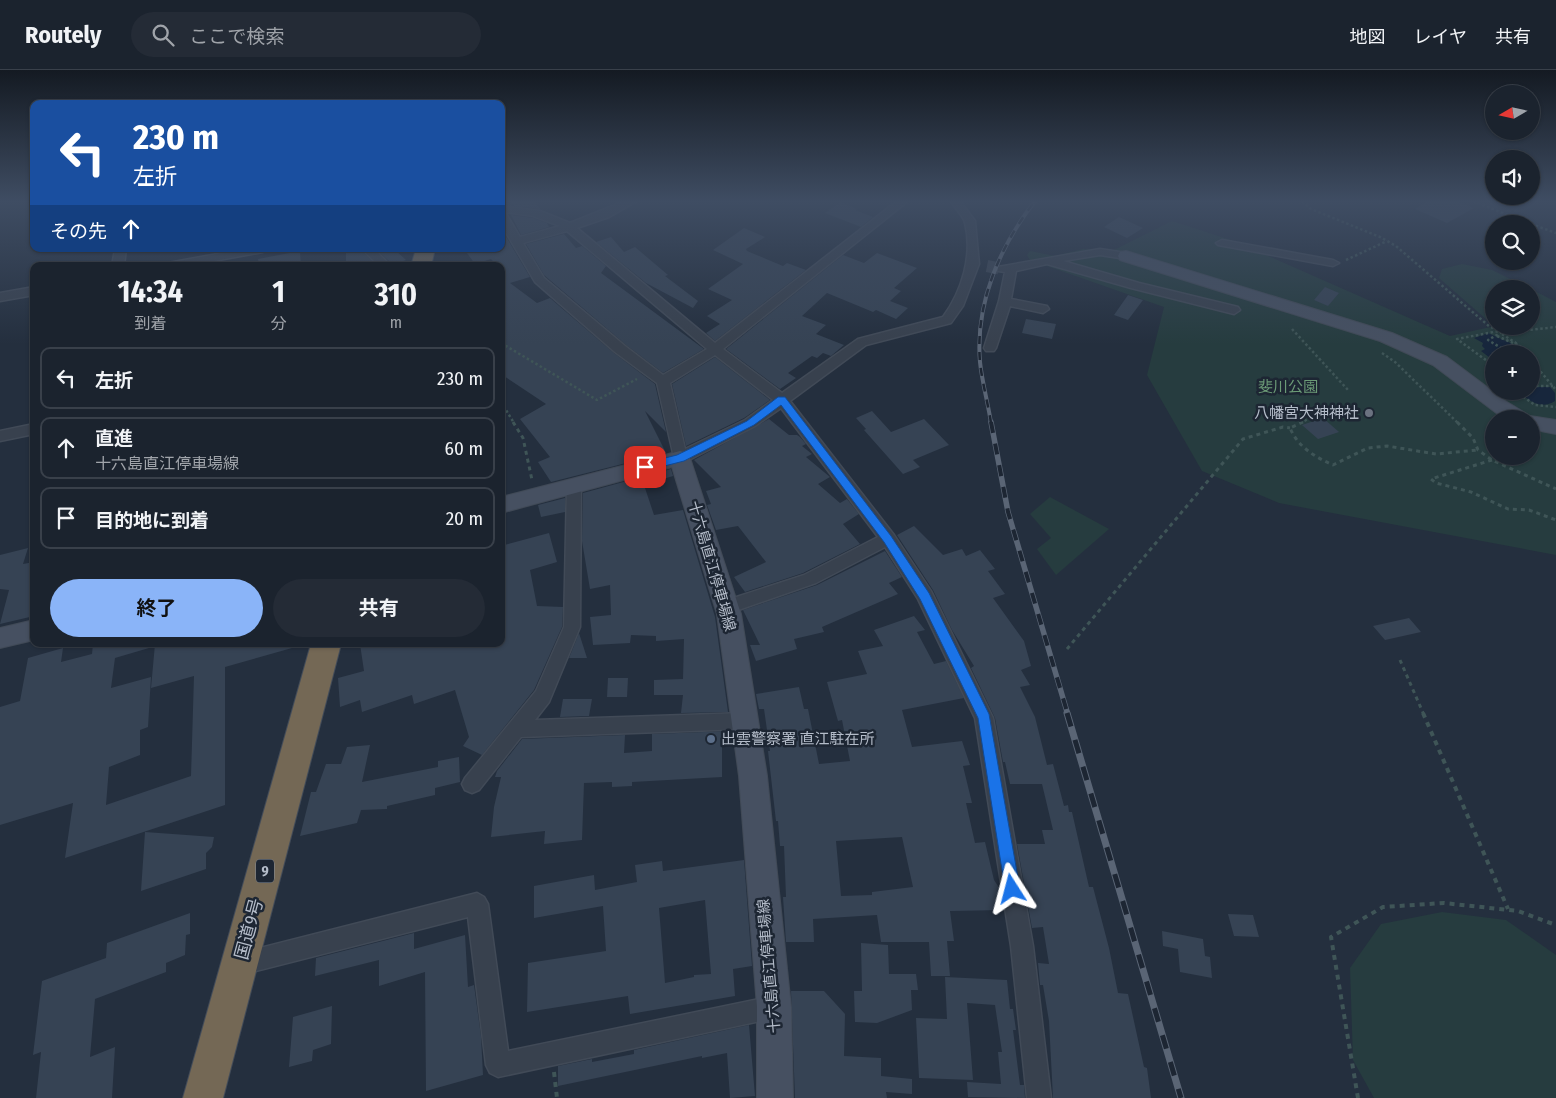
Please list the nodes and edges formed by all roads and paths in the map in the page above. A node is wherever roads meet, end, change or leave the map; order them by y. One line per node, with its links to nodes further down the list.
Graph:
1 (522, 249): 38 (street)
2 (595, 249): 34 (street)
3 (841, 249): 34 (street)
4 (971, 249): 14 (street)
5 (1254, 249): 15 (street)
6 (1371, 249): 15 (path)
7 (1398, 249): 22 (path)
8 (246, 252): 12 (street)
9 (371, 252): 13 (street)
10 (1126, 256): 11 (street); 47 (main road)
11 (1050, 261): 19 (street); 21 (street)
12 (190, 262)
13 (381, 262)
14 (972, 264): 16 (street); 43 (street)
15 (1333, 264)
16 (987, 266)
17 (30, 292): 18 (street)
18 (0, 297)
19 (1005, 301): 20 (street); 33 (street)
20 (1043, 309)
21 (1234, 310)
22 (1485, 323)
23 (1556, 327): 25 (path)
24 (1292, 329): 42 (path)
25 (1540, 329)
26 (1485, 332): 36 (path)
27 (1507, 335): 32 (path)
28 (1496, 336): 30 (path); 31 (path)
29 (505, 345): 38 (path)
30 (1496, 345)
31 (1518, 345)
32 (1519, 345)
33 (990, 348)
34 (715, 349): 39 (street); 43 (street)
35 (1375, 350): 54 (path)
36 (1485, 359)
37 (1540, 370): 41 (path)
38 (650, 372): 39 (street)
39 (663, 382): 56 (street)
40 (1540, 386): 41 (path)
41 (1555, 388)
42 (1348, 390)
43 (782, 400): 56 (street); 64 (street)
44 (1527, 400): 45 (path)
45 (1556, 406)
46 (505, 409): 61 (path)
47 (1505, 410)
48 (1314, 416): 51 (path)
49 (1540, 424): 50 (main road)
50 (1556, 427)
51 (1290, 428): 54 (path); 69 (path)
52 (30, 430): 53 (street)
53 (0, 436)
54 (1478, 450): 55 (path)
55 (1485, 455)
56 (680, 458): 59 (main road); 65 (main road, 十六島直江停車場線)
57 (1485, 462): 63 (path)
58 (1503, 465): 60 (path)
59 (574, 485): 61 (main road); 72 (street)
60 (1556, 489)
61 (535, 496): 62 (main road)
62 (505, 504)
63 (1556, 520)
64 (888, 539): 65 (street); 80 (street)
65 (726, 607): 71 (main road, 十六島直江停車場線)
66 (30, 631): 67 (main road)
67 (0, 638)
68 (325, 647): 76 (highway, 国道9号 / 9)
69 (1068, 649)
70 (1400, 660): 74 (path)
71 (745, 721): 72 (street); 77 (main road, 十六島直江停車場線)
72 (516, 728): 73 (street)
73 (472, 784)
74 (1508, 910): 75 (path); 81 (path)
75 (1556, 925)
76 (240, 964): 77 (street); 78 (highway, 国道9号 / 9)
77 (774, 1007): 79 (main road, 十六島直江停車場線)
78 (203, 1098)
79 (775, 1098)
80 (1039, 1098)
81 (1358, 1098)

